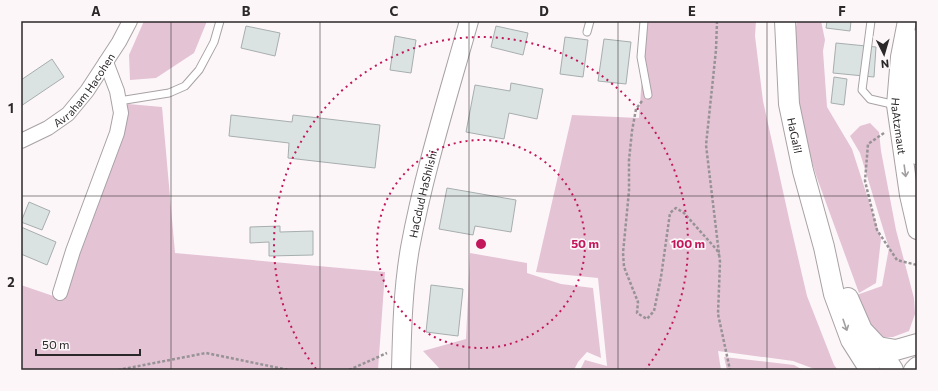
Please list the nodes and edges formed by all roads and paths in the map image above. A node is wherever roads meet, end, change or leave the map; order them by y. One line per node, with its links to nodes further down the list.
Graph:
1 (130, 21): 12 (street, Avraham Hacohen)
2 (220, 21): 14 (lane)
3 (469, 21): 25 (street, HaGdud HaShlishi)
4 (590, 21): 10 (lane)
5 (644, 21): 13 (lane)
6 (717, 21): 21 (path)
7 (786, 21): 20 (main road, HaGalil)
8 (871, 21): 15 (lane)
9 (907, 21): 15 (street, HaAtzmaut)
10 (587, 32)
11 (917, 39): 15 (street, HaAtzmaut)
12 (106, 62): 14 (street); 17 (street, Avraham Hacohen)
13 (648, 95): 21 (path)
14 (119, 101): 23 (street)
15 (903, 105): 16 (street, HaAtzmaut); 18 (street, HaAtzmaut)
16 (898, 125): 19 (street, HaAtzmaut, one-way to 19); 22 (path)
17 (21, 141)
18 (917, 155)
19 (917, 230)
20 (824, 247): 26 (main road, HaGalil); 33 (main road, HaGalil, one-way to 33)
21 (719, 255): 32 (path)
22 (917, 265)
23 (60, 293)
24 (917, 344): 26 (main road)
25 (402, 346): 30 (path); 31 (street, HaGdud HaShlishi)
26 (878, 347): 34 (main road, HaGalil)
27 (917, 366): 35 (street)
28 (118, 370): 29 (path)
29 (289, 370)
30 (349, 370)
31 (401, 370)
32 (730, 370)
33 (870, 370)
34 (893, 370)
35 (912, 370)

